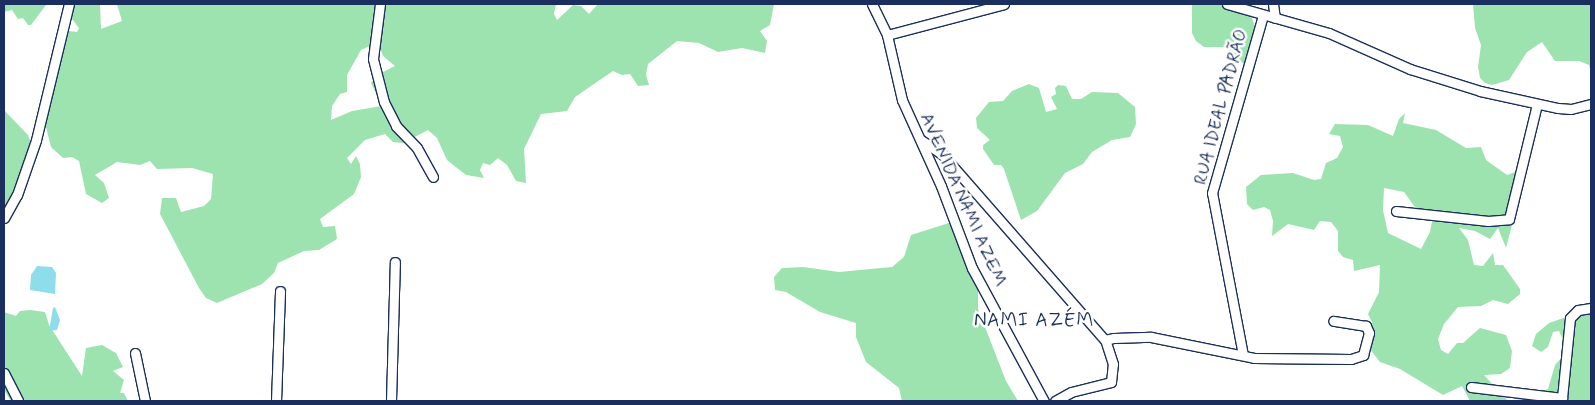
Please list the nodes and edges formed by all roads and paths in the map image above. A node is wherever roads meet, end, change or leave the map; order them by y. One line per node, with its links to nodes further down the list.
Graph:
1 (69, 4): 15 (street)
2 (380, 4): 13 (street)
3 (872, 4): 9 (street, AVENIDA NAMI AZEM)
4 (1004, 4): 9 (street)
5 (1227, 4): 7 (street)
6 (1273, 4): 8 (street)
7 (1263, 15): 8 (street); 22 (street, RUA IDEAL PADRÃO)
8 (1275, 18): 10 (street)
9 (887, 35): 12 (street, AVENIDA NAMI AZEM)
10 (1537, 104): 11 (street); 14 (street)
11 (1591, 104)
12 (920, 140): 20 (street); 29 (street, AVENIDA NAMI AZEM)
13 (433, 177)
14 (1396, 211)
15 (5, 213)
16 (395, 262): 28 (street)
17 (280, 291): 27 (street)
18 (1591, 308): 24 (street)
19 (1333, 321): 22 (street)
20 (1105, 340): 22 (street); 30 (street)
21 (135, 353): 26 (street)
22 (1243, 355)
23 (4, 373): 25 (street)
24 (1471, 388)
25 (18, 401)
26 (146, 401)
27 (276, 401)
28 (391, 401)
29 (1044, 401)
30 (1055, 401)

